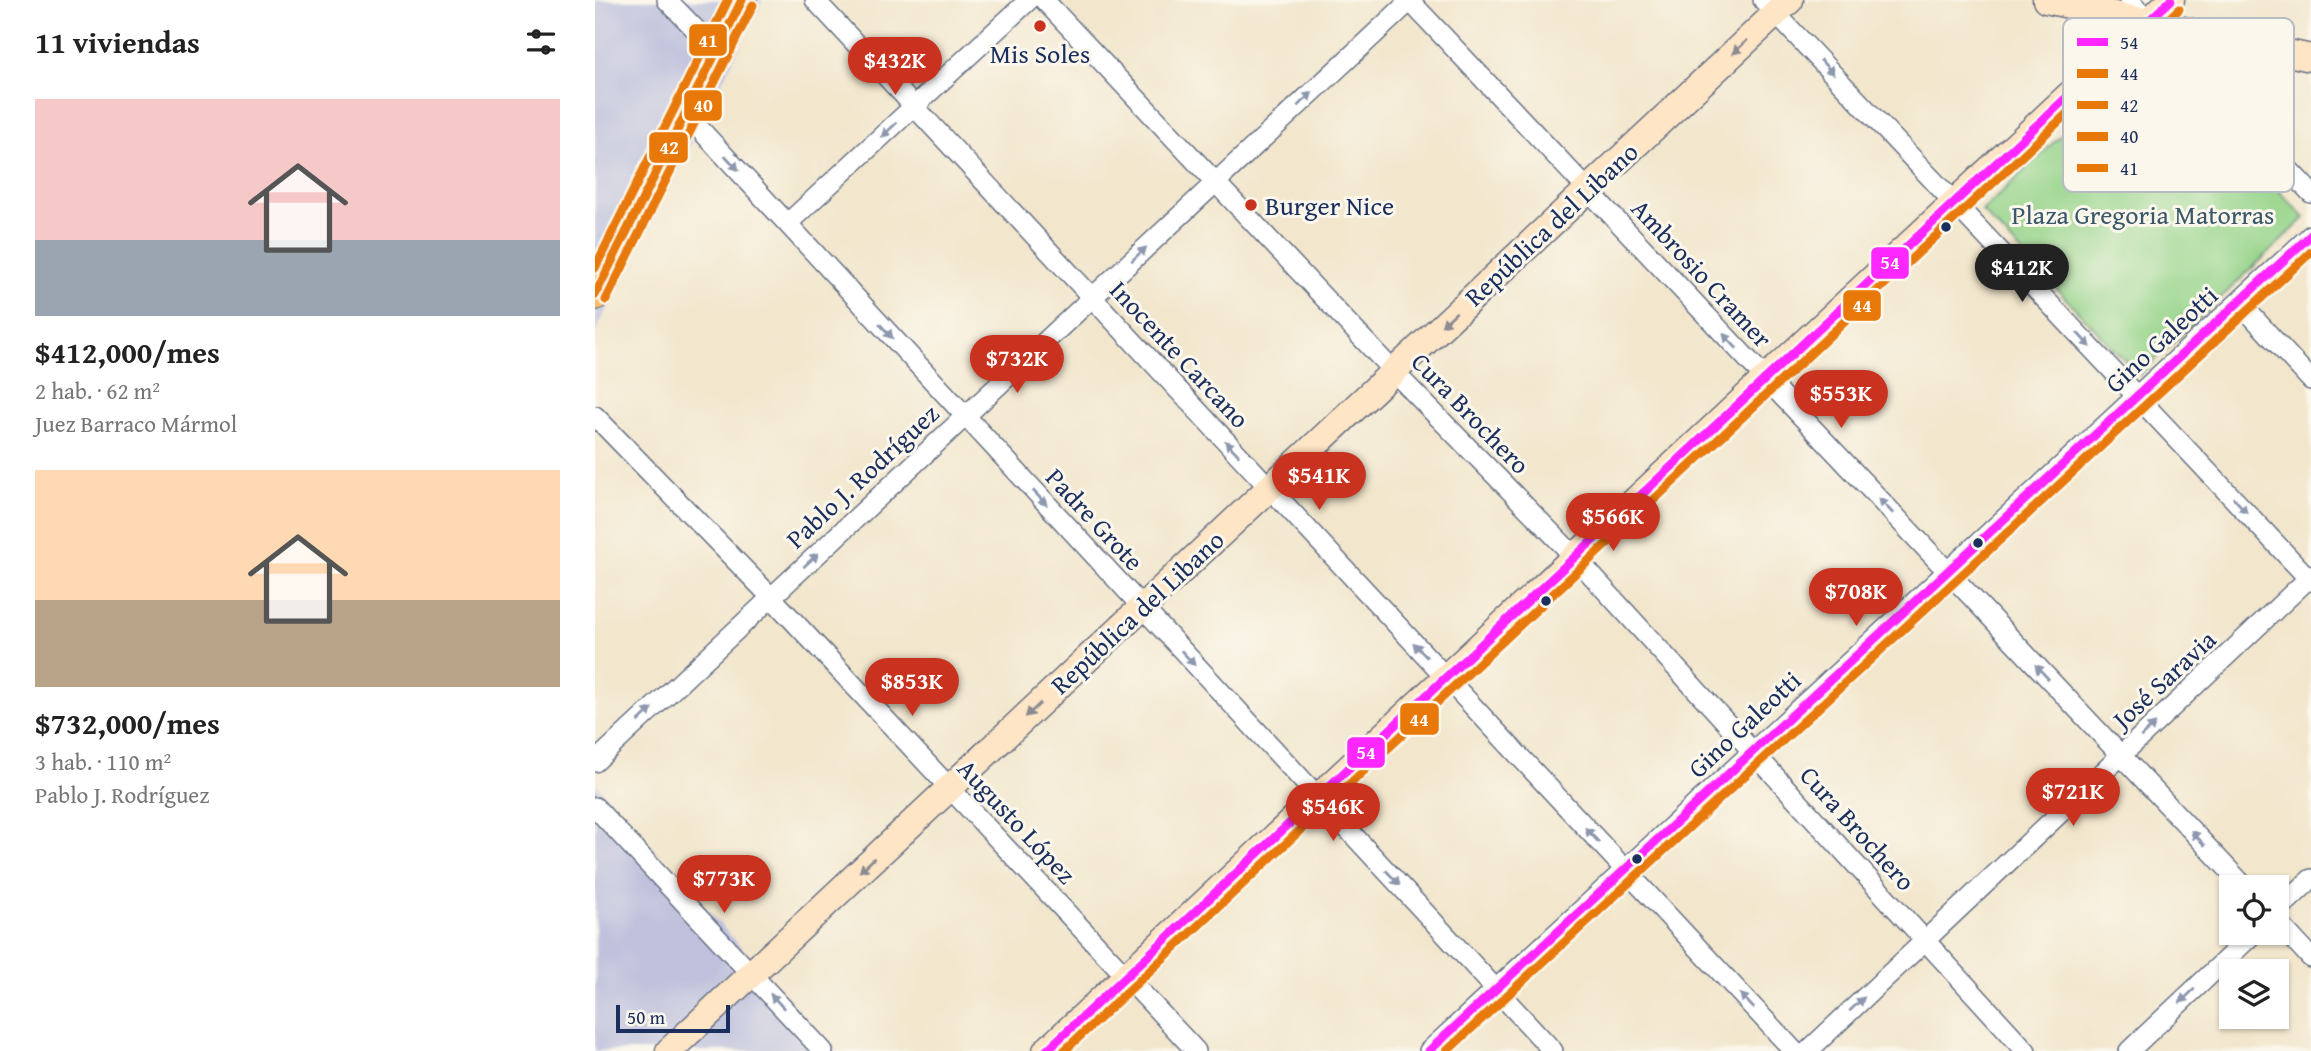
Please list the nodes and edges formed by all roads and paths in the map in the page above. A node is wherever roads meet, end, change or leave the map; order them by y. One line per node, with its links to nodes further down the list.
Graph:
1 (667, 0): 14 (street)
2 (742, 0): 14 (main road)
3 (815, 0): 16 (street, Inocente Carcano)
4 (1029, 0): 16 (street)
5 (1044, 0): 19 (street, Cura Brochero)
6 (1410, 0): 19 (street, Pablo J. Rodríguez, one-way to 6); 20 (street, Ambrosio Cramer)
7 (2046, 0): 11 (main road)
8 (2129, 0): 12 (street)
9 (2171, 0): 13 (main road)
10 (1776, 4): 20 (main road, República del Libano, one-way to 20); 22 (street, one-way to 22)
11 (2133, 18)
12 (2145, 18)
13 (2151, 18)
14 (718, 47): 17 (main road)
15 (2063, 100): 22 (main road)
16 (914, 108): 23 (street, one-way to 23); 26 (street, Inocente Carcano)
17 (685, 113): 23 (street, Padre Grote, one-way to 23); 25 (main road)
18 (2294, 175): 21 (street)
19 (1215, 184): 26 (street, Pablo J. Rodríguez, one-way to 19); 28 (street, Cura Brochero)
20 (1588, 190): 28 (main road, República del Libano, one-way to 28); 29 (street, Ambrosio Cramer, one-way to 20)
21 (2311, 193)
22 (1954, 202): 29 (main road); 31 (street, one-way to 31)
23 (788, 223): 33 (street, Padre Grote, one-way to 33)
24 (2311, 235): 27 (street, Gino Galeotti)
25 (595, 295)
26 (1092, 298): 33 (street, Pablo J. Rodríguez); 34 (street, Inocente Carcano, one-way to 26)
27 (2239, 302): 30 (street); 31 (street, Gino Galeotti)
28 (1393, 371): 34 (main road, República del Libano); 35 (street, Cura Brochero)
29 (1765, 379): 35 (main road); 36 (street, Ambrosio Cramer, one-way to 29)
30 (2311, 380)
31 (2137, 396): 36 (street, Gino Galeotti); 37 (street, one-way to 37)
32 (595, 416): 38 (street, Augusto López)
33 (964, 417): 38 (street, Pablo J. Rodríguez, one-way to 33); 39 (street, Padre Grote, one-way to 39)
34 (1269, 488): 39 (main road, República del Libano); 40 (street, Inocente Carcano, one-way to 34)
35 (1575, 556): 40 (main road); 41 (street, Cura Brochero)
36 (1947, 572): 41 (street, Gino Galeotti); 42 (street, Ambrosio Cramer, one-way to 36)
37 (2310, 578): 42 (street, José Saravia, one-way to 37)
38 (771, 597): 43 (street, Pablo J. Rodríguez, one-way to 38); 44 (street, Augusto López)
39 (1142, 608): 44 (main road, República del Libano, one-way to 44); 45 (street, Padre Grote, one-way to 45)
40 (1445, 677): 45 (main road); 47 (street, Inocente Carcano, one-way to 40)
41 (1753, 751): 47 (street, Gino Galeotti); 52 (street, Cura Brochero)
42 (2121, 756): 48 (street, Ambrosio Cramer, one-way to 42); 52 (street, José Saravia)
43 (595, 762)
44 (950, 788): 55 (main road, República del Libano, one-way to 55); 56 (street, Augusto López)
45 (1317, 797): 56 (main road); 57 (street, Padre Grote, one-way to 57)
46 (595, 807): 55 (street)
47 (1625, 870): 57 (street, Gino Galeotti); 64 (street, Inocente Carcano, one-way to 47)
48 (2234, 875)
49 (2311, 879): 50 (street)
50 (2289, 900)
51 (2289, 934): 54 (street)
52 (1925, 940): 65 (street, José Saravia, one-way to 52); 66 (street, Cura Brochero)
53 (2241, 945): 67 (street, one-way to 67)
54 (2311, 958)
55 (751, 974): 58 (main road, República del Libano); 59 (street, one-way to 55)
56 (1126, 976): 60 (main road); 61 (street, Augusto López)
57 (1496, 989): 62 (street, Gino Galeotti); 63 (street, Padre Grote)
58 (669, 1051)
59 (823, 1051)
60 (1047, 1051)
61 (1196, 1051)
62 (1429, 1051)
63 (1553, 1051)
64 (1794, 1051)
65 (1808, 1051)
66 (2026, 1051)
67 (2129, 1051)

